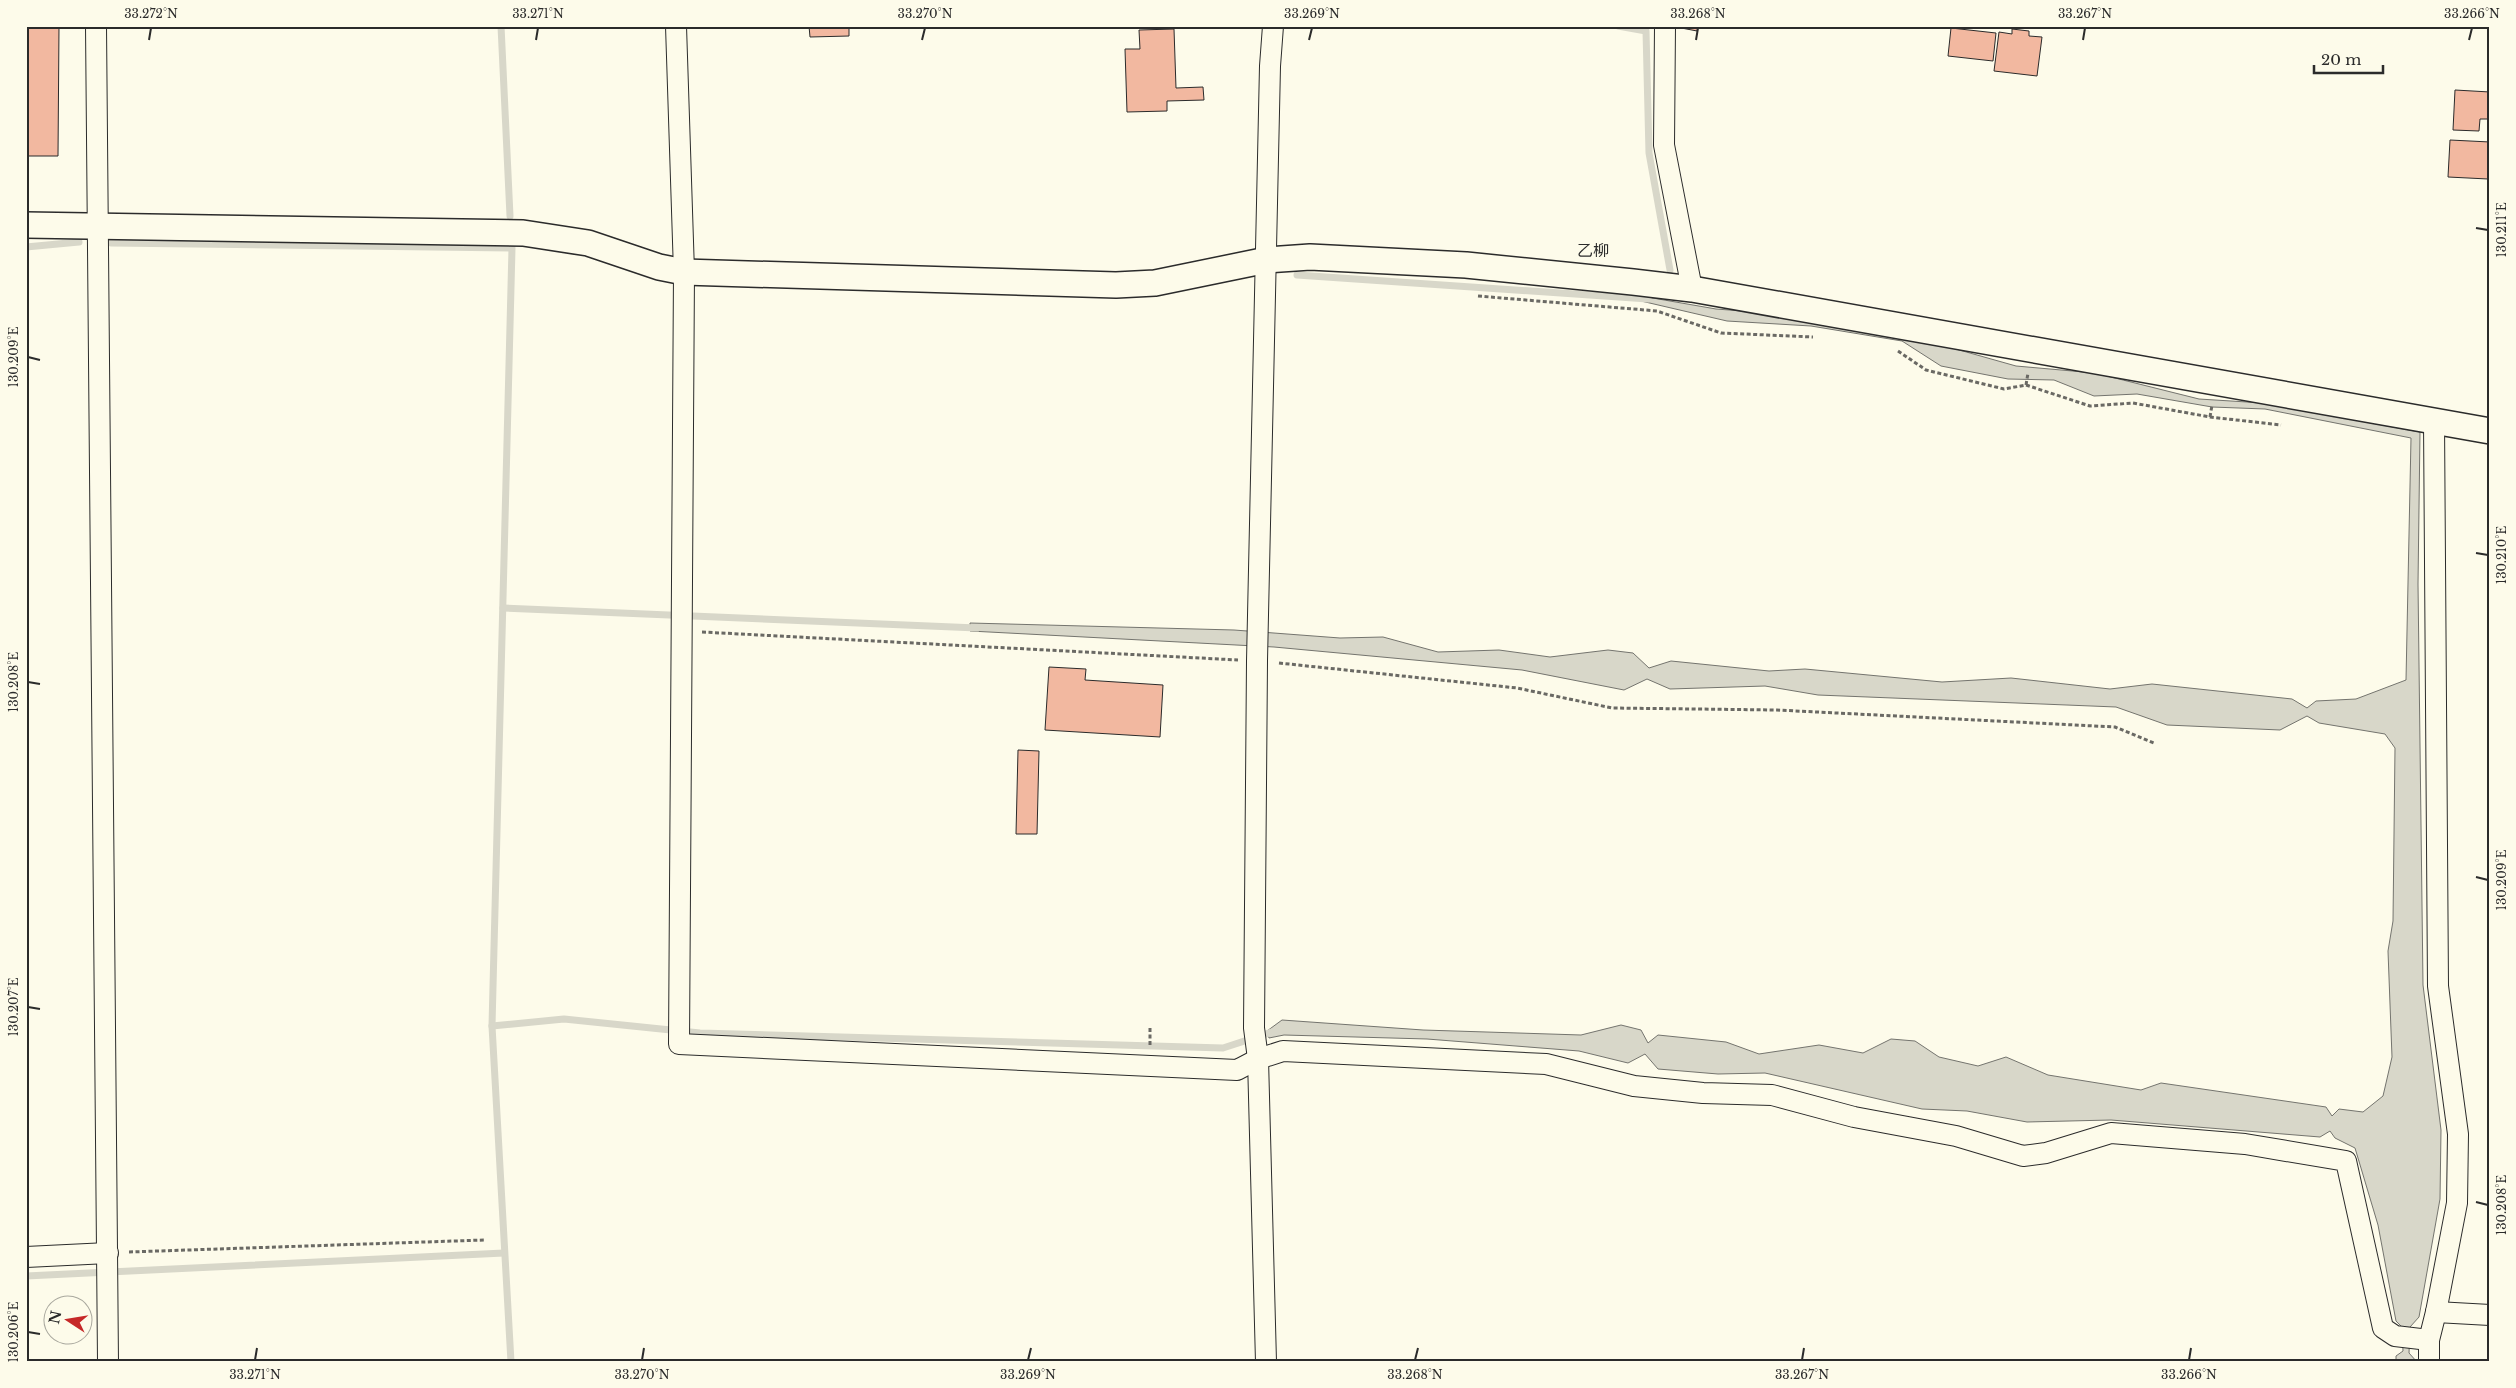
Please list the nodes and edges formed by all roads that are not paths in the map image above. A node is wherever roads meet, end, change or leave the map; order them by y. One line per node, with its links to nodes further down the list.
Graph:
1 (96, 26): 6 (street)
2 (676, 26): 8 (street)
3 (1273, 26): 7 (street)
4 (1665, 26): 9 (street)
5 (26, 225): 6 (street)
6 (96, 226): 8 (street); 14 (street)
7 (1267, 260): 8 (street); 9 (street); 12 (street)
8 (684, 272): 12 (street)
9 (1692, 289): 10 (street)
10 (2434, 421): 11 (street); 15 (street)
11 (2490, 431)
12 (1257, 1054): 17 (street); 19 (street)
13 (26, 1257): 14 (street)
14 (108, 1264): 18 (street)
15 (2436, 1312): 16 (street); 17 (street)
16 (2490, 1315)
17 (2423, 1340): 20 (street)
18 (108, 1362)
19 (1266, 1362)
20 (2429, 1362)

